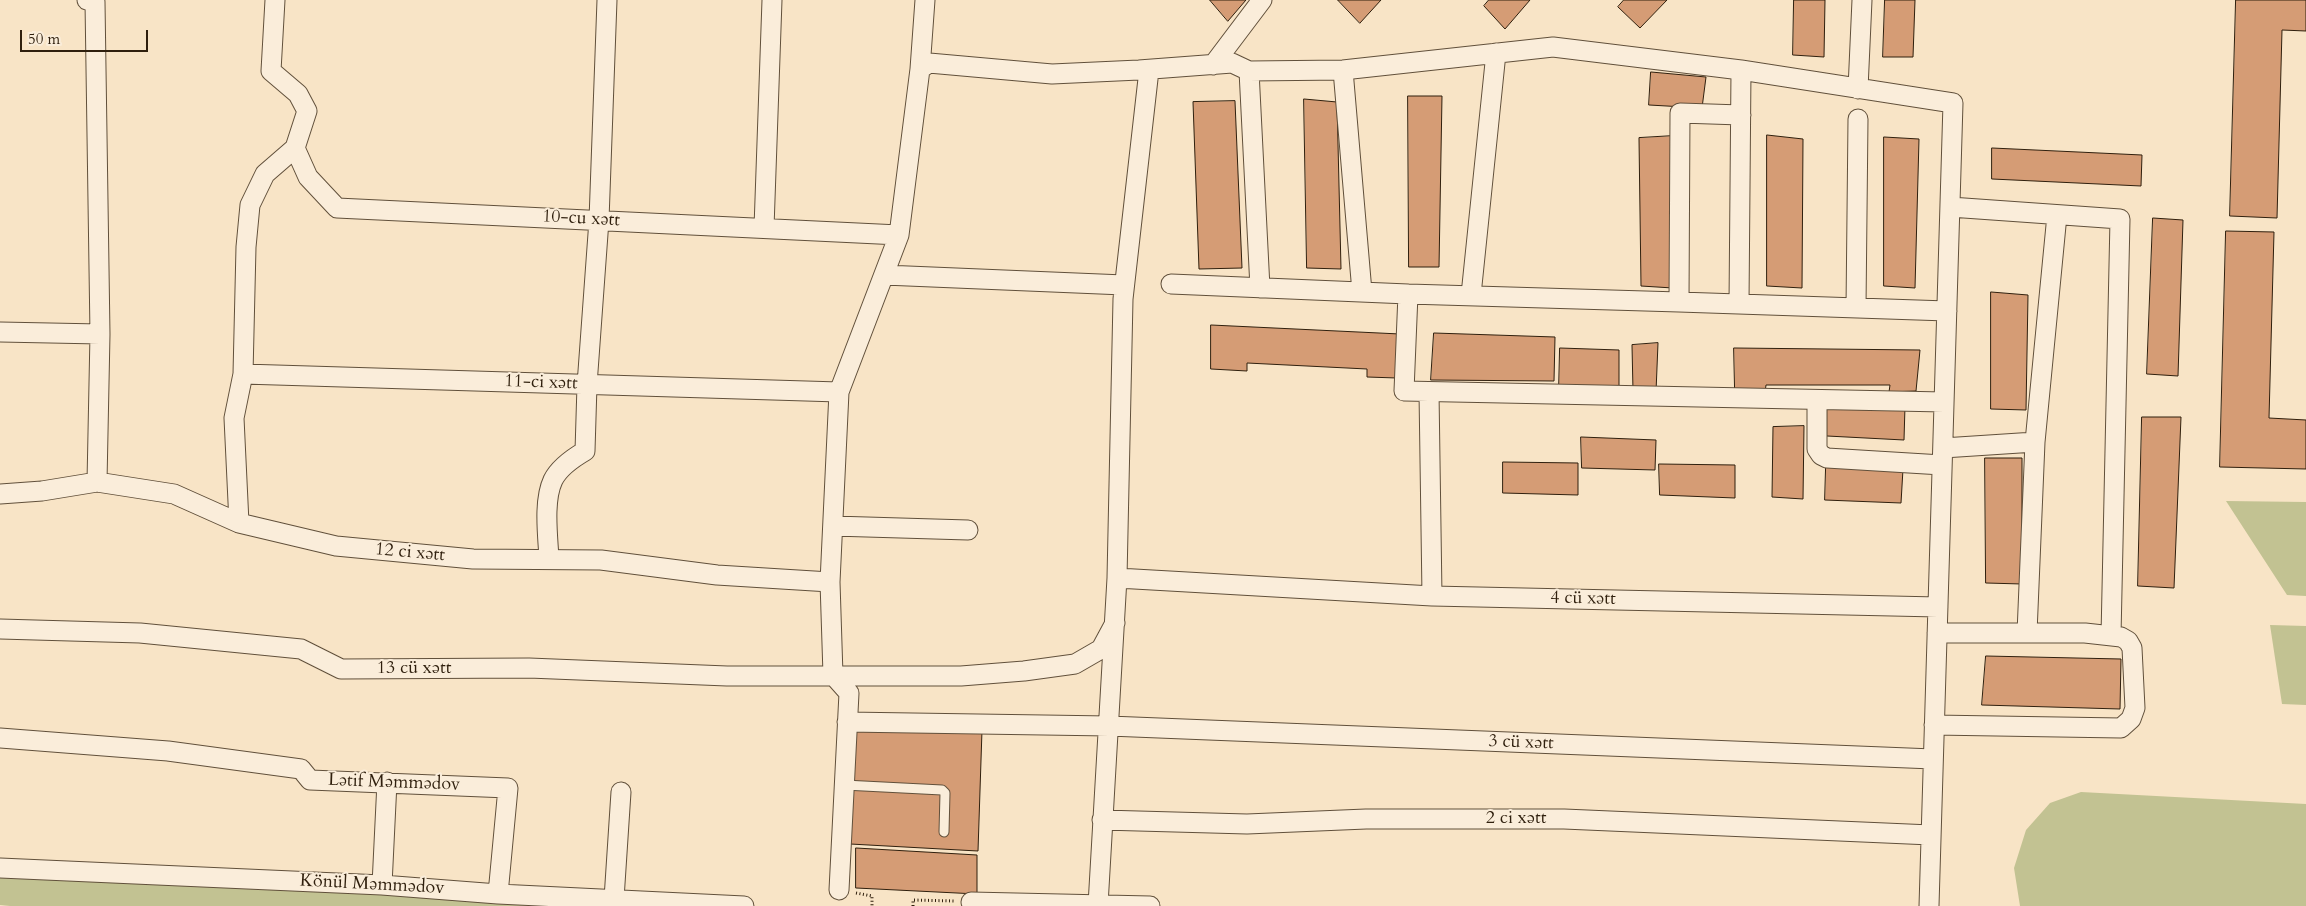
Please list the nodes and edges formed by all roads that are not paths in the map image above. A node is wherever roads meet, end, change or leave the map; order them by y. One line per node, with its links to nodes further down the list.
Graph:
1 (87, 0): 36 (street)
2 (275, 0): 18 (street)
3 (607, 0): 21 (street)
4 (772, 0): 22 (street)
5 (925, 0): 10 (street)
6 (1262, 0): 9 (street)
7 (1862, 0): 15 (street)
8 (1496, 53): 12 (street); 13 (street); 30 (street)
9 (1213, 64): 11 (street); 14 (street)
10 (920, 69): 11 (street); 23 (street)
11 (1149, 70): 26 (street)
12 (1343, 70): 14 (street); 28 (street)
13 (1741, 70): 15 (street); 16 (street)
14 (1249, 71): 27 (street)
15 (1858, 88): 19 (street)
16 (1741, 115): 31 (street); 32 (street)
17 (1858, 120): 33 (street)
18 (294, 148): 21 (street, 10-cu xətt); 37 (street)
19 (1950, 207): 20 (street); 34 (street)
20 (2057, 215): 43 (street); 59 (street)
21 (599, 220): 22 (street, 10-cu xətt); 38 (street)
22 (764, 228): 23 (street, 10-cu xətt)
23 (899, 235): 24 (street)
24 (884, 275): 26 (street); 39 (street)
25 (1171, 284): 27 (street)
26 (1124, 285): 51 (street)
27 (1260, 288): 28 (street)
28 (1362, 292): 29 (street)
29 (1408, 294): 30 (street); 40 (street)
30 (1471, 296): 31 (street)
31 (1679, 302): 32 (street)
32 (1739, 304): 33 (street)
33 (1856, 308): 34 (street)
34 (1947, 311): 42 (street)
35 (0, 332): 36 (street)
36 (100, 334): 45 (street)
37 (243, 374): 38 (street, 11-ci xətt); 47 (street)
38 (587, 384): 39 (street, 11-ci xətt); 50 (street)
39 (839, 392): 48 (street)
40 (1428, 392): 41 (street); 53 (street)
41 (1816, 400): 42 (street); 44 (street)
42 (1944, 402): 44 (street)
43 (2035, 442): 44 (street); 58 (street)
44 (1943, 456): 54 (street)
45 (97, 482): 46 (street, 12 ci xətt); 47 (street, 12 ci xətt)
46 (0, 494)
47 (239, 523): 50 (street, 12 ci xətt)
48 (833, 526): 49 (street); 52 (street)
49 (968, 530)
50 (549, 559): 52 (street, 12 ci xətt)
51 (1117, 578): 53 (street, 4 cü xətt); 55 (street)
52 (830, 582): 60 (street)
53 (1432, 596): 54 (street, 4 cü xətt)
54 (1938, 607): 57 (street)
55 (1114, 623): 60 (street, 13 cü xətt); 63 (street)
56 (0, 630): 60 (street, 13 cü xətt)
57 (1937, 633): 58 (street); 62 (street)
58 (2027, 633): 59 (street)
59 (2111, 636): 62 (street)
60 (832, 675): 61 (street)
61 (847, 722): 63 (street, 3 cü xətt); 67 (street)
62 (1934, 725): 65 (street)
63 (1109, 726): 65 (street, 3 cü xətt); 69 (street)
64 (0, 738): 66 (street, Lətif Məmmədov)
65 (1933, 759): 71 (street)
66 (387, 782): 73 (street); 75 (street, Lətif Məmmədov)
67 (844, 786): 70 (lane); 74 (street)
68 (621, 792): 76 (street)
69 (1102, 820): 71 (street, 2 ci xətt); 78 (street)
70 (944, 832)
71 (1931, 834): 81 (street)
72 (0, 868): 73 (street, Könül Məmmədov)
73 (382, 885): 75 (street, Könül Məmmədov)
74 (839, 890)
75 (498, 894): 76 (street, Könül Məmmədov)
76 (614, 900): 79 (street, Könül Məmmədov)
77 (971, 902): 78 (street)
78 (1098, 905): 80 (street)
79 (744, 906)
80 (1150, 906)
81 (1928, 906)

